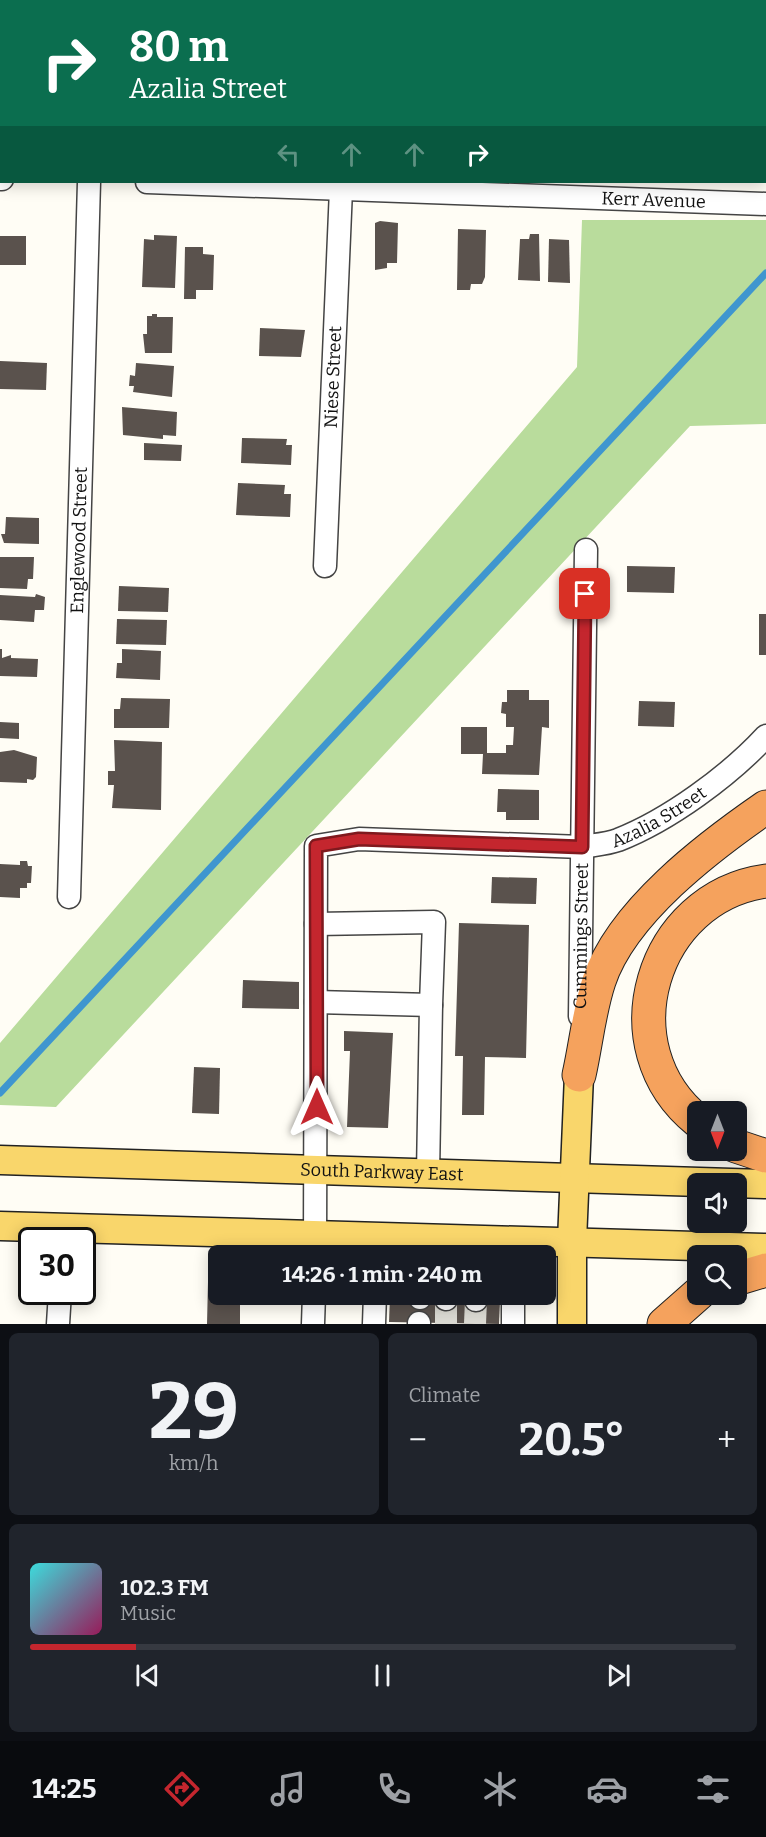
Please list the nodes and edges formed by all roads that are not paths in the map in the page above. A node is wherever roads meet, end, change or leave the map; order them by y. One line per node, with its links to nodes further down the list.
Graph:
1 (89, 183): 11 (street, Englewood Street)
2 (175, 183): 3 (street, Kerr Avenue)
3 (341, 189): 4 (street, Kerr Avenue); 6 (street, Niese Street)
4 (766, 204)
5 (586, 550): 9 (street, Cummings Street)
6 (325, 566)
7 (766, 736): 9 (street, Azalia Street)
8 (766, 807): 15 (highway)
9 (582, 847): 12 (street, Azalia Street); 15 (street, Cummings Street)
10 (766, 881): 16 (highway)
11 (69, 897)
12 (316, 924): 13 (street); 14 (street)
13 (316, 1002): 14 (street); 20 (street)
14 (431, 1005): 21 (street)
15 (579, 1075): 22 (main road, Cummings Street)
16 (687, 1109)
17 (747, 1150): 18 (highway)
18 (766, 1156)
19 (0, 1160): 20 (main road, South Parkway East)
20 (317, 1171): 21 (main road, South Parkway East); 29 (street)
21 (428, 1174): 22 (main road, South Parkway East)
22 (574, 1179): 23 (main road, South Parkway East); 27 (main road, Cummings Street)
23 (766, 1184)
24 (0, 1226): 25 (main road)
25 (18, 1228)
26 (96, 1236): 28 (main road)
27 (572, 1241): 30 (main road); 31 (main road); 43 (main road, Cummings Street)
28 (295, 1245)
29 (316, 1245)
30 (509, 1245)
31 (766, 1248)
32 (766, 1270): 33 (highway)
33 (747, 1275)
34 (687, 1304): 44 (highway)
35 (59, 1305): 39 (street)
36 (314, 1305): 40 (street)
37 (375, 1305): 41 (street)
38 (513, 1305): 42 (street)
39 (58, 1324)
40 (313, 1324)
41 (374, 1324)
42 (513, 1324)
43 (572, 1324)
44 (664, 1324)

